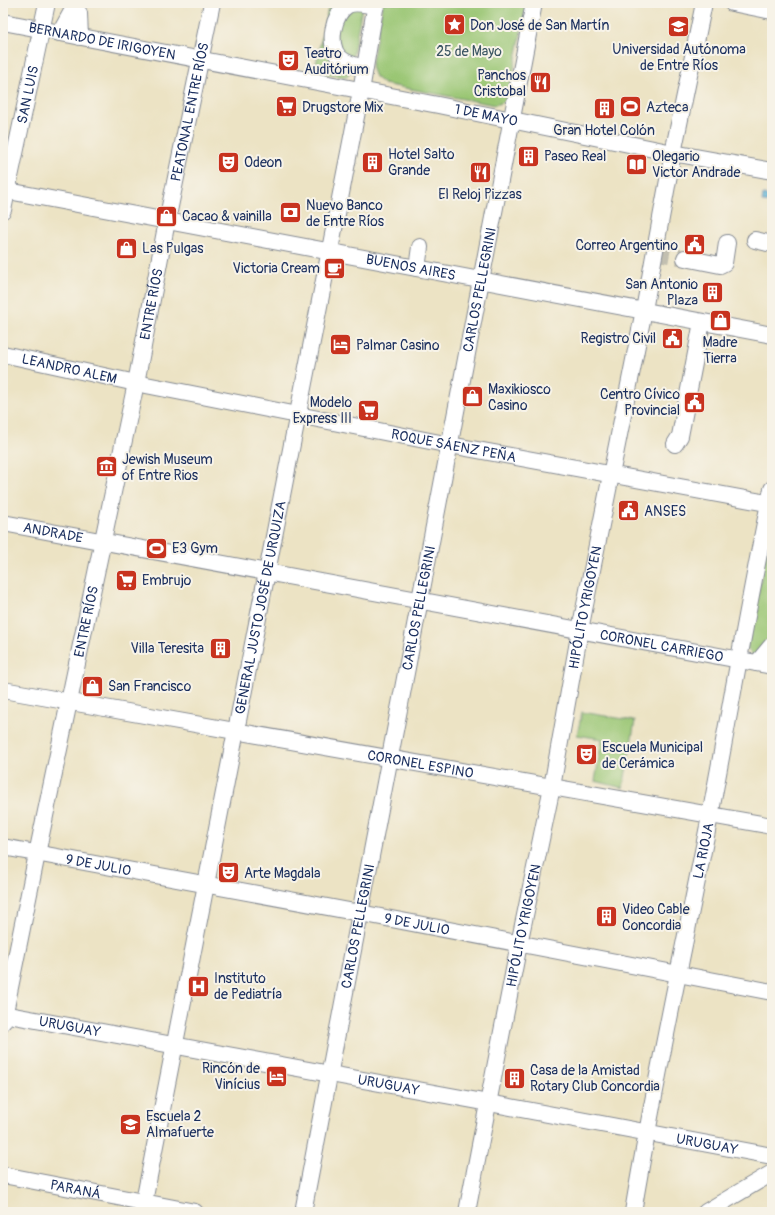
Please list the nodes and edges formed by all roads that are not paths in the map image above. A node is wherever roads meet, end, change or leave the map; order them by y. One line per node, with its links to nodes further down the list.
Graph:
1 (47, 3): 10 (street, SAN LUIS)
2 (212, 3): 13 (street, PEATONAL ENTRE RÍOS)
3 (534, 3): 16 (street, CARLOS PELLEGRINI)
4 (704, 3): 17 (street, HIPÓLITO YRIGOYEN)
5 (732, 3): 8 (street)
6 (376, 4): 14 (street, GENERAL JUSTO JOSÉ DE URQUIZA); 14 (street)
7 (76, 7): 11 (street); 12 (street)
8 (772, 11)
9 (3, 22): 10 (street, BERNARDO DE IRIGOYEN)
10 (41, 29): 11 (street, BERNARDO DE IRIGOYEN); 19 (street, SAN LUIS)
11 (60, 33): 12 (street, BERNARDO DE IRIGOYEN)
12 (80, 37): 13 (street, BERNARDO DE IRIGOYEN)
13 (200, 60): 15 (street, 1 DE MAYO); 21 (street, PEATONAL ENTRE RÍOS)
14 (365, 68): 15 (street, GENERAL JUSTO JOSÉ DE URQUIZA)
15 (361, 91): 16 (street, 1 DE MAYO); 26 (street, GENERAL JUSTO JOSÉ DE URQUIZA)
16 (512, 120): 17 (street, 1 DE MAYO); 29 (street, CARLOS PELLEGRINI)
17 (672, 153): 18 (street, 1 DE MAYO); 30 (street, HIPÓLITO YRIGOYEN)
18 (772, 171)
19 (5, 190): 20 (street, SAN LUIS); 21 (street, BUENOS AIRES)
20 (3, 210)
21 (167, 221): 26 (street, BUENOS AIRES); 34 (street, ENTRE RÍOS)
22 (756, 240): 24 (street)
23 (728, 243): 27 (street)
24 (772, 244)
25 (420, 247): 28 (street)
26 (329, 252): 28 (street, BUENOS AIRES); 35 (street, GENERAL JUSTO JOSÉ DE URQUIZA)
27 (685, 258)
28 (416, 268): 29 (street, BUENOS AIRES)
29 (481, 280): 30 (street, BUENOS AIRES); 37 (street, CARLOS PELLEGRINI)
30 (644, 310): 31 (street, BUENOS AIRES); 38 (street, HIPÓLITO YRIGOYEN)
31 (702, 322): 32 (street, BUENOS AIRES); 36 (street)
32 (772, 335)
33 (3, 354): 34 (street, LEANDRO ALEM)
34 (136, 383): 35 (street, ROQUE SÁENZ PEÑA); 41 (street, ENTRE RÍOS)
35 (298, 415): 37 (street, ROQUE SÁENZ PEÑA); 42 (street, GENERAL JUSTO JOSÉ DE URQUIZA)
36 (675, 444)
37 (450, 445): 38 (street, ROQUE SÁENZ PEÑA); 43 (street, CARLOS PELLEGRINI)
38 (612, 474): 39 (street, ROQUE SÁENZ PEÑA); 44 (street, HIPÓLITO YRIGOYEN)
39 (771, 499): 46 (street, LA RIOJA)
40 (3, 523): 41 (street, ANDRADE)
41 (104, 541): 42 (street, CORONEL CARRIEGO); 49 (street, ENTRE RÍOS)
42 (267, 571): 43 (street, CORONEL CARRIEGO); 50 (street, GENERAL JUSTO JOSÉ DE URQUIZA)
43 (420, 600): 44 (street, CORONEL CARRIEGO); 51 (street, CARLOS PELLEGRINI)
44 (580, 630): 46 (street, CORONEL CARRIEGO); 52 (street, HIPÓLITO YRIGOYEN)
45 (772, 644): 47 (street)
46 (738, 659): 47 (street, CORONEL CARRIEGO); 53 (street, LA RIOJA)
47 (765, 664)
48 (3, 690): 49 (street, CORONEL ESPINO)
49 (69, 702): 50 (street, CORONEL ESPINO); 56 (street, ENTRE RÍOS)
50 (235, 732): 51 (street, CORONEL ESPINO); 57 (street, GENERAL JUSTO JOSÉ DE URQUIZA)
51 (390, 759): 52 (street, CORONEL ESPINO); 58 (street, CARLOS PELLEGRINI)
52 (552, 787): 53 (street, CORONEL ESPINO); 59 (street, HIPÓLITO YRIGOYEN)
53 (710, 815): 54 (street, CORONEL ESPINO); 60 (street, LA RIOJA)
54 (772, 826)
55 (3, 847): 56 (street, 9 DE JULIO)
56 (37, 854): 57 (street, 9 DE JULIO); 62 (street, ENTRE RÍOS)
57 (205, 885): 58 (street, 9 DE JULIO); 63 (street, GENERAL JUSTO JOSÉ DE URQUIZA)
58 (360, 913): 59 (street, 9 DE JULIO); 64 (street, CARLOS PELLEGRINI)
59 (519, 944): 60 (street, 9 DE JULIO); 65 (street, HIPÓLITO YRIGOYEN)
60 (677, 974): 61 (street, 9 DE JULIO); 66 (street, LA RIOJA)
61 (772, 992)
62 (4, 1017): 63 (street, URUGUAY)
63 (175, 1045): 64 (street, URUGUAY); 70 (street, GENERAL JUSTO JOSÉ DE URQUIZA)
64 (330, 1074): 65 (street, URUGUAY); 72 (street, CARLOS PELLEGRINI)
65 (489, 1103): 66 (street, URUGUAY); 73 (street, HIPÓLITO YRIGOYEN)
66 (646, 1133): 67 (street, URUGUAY); 74 (street, LA RIOJA)
67 (772, 1156)
68 (772, 1173): 75 (street)
69 (3, 1175): 70 (street, PARANÁ)
70 (142, 1207): 71 (street, PARANÁ)
71 (195, 1212)
72 (303, 1212)
73 (468, 1212)
74 (632, 1212)
75 (706, 1212)

